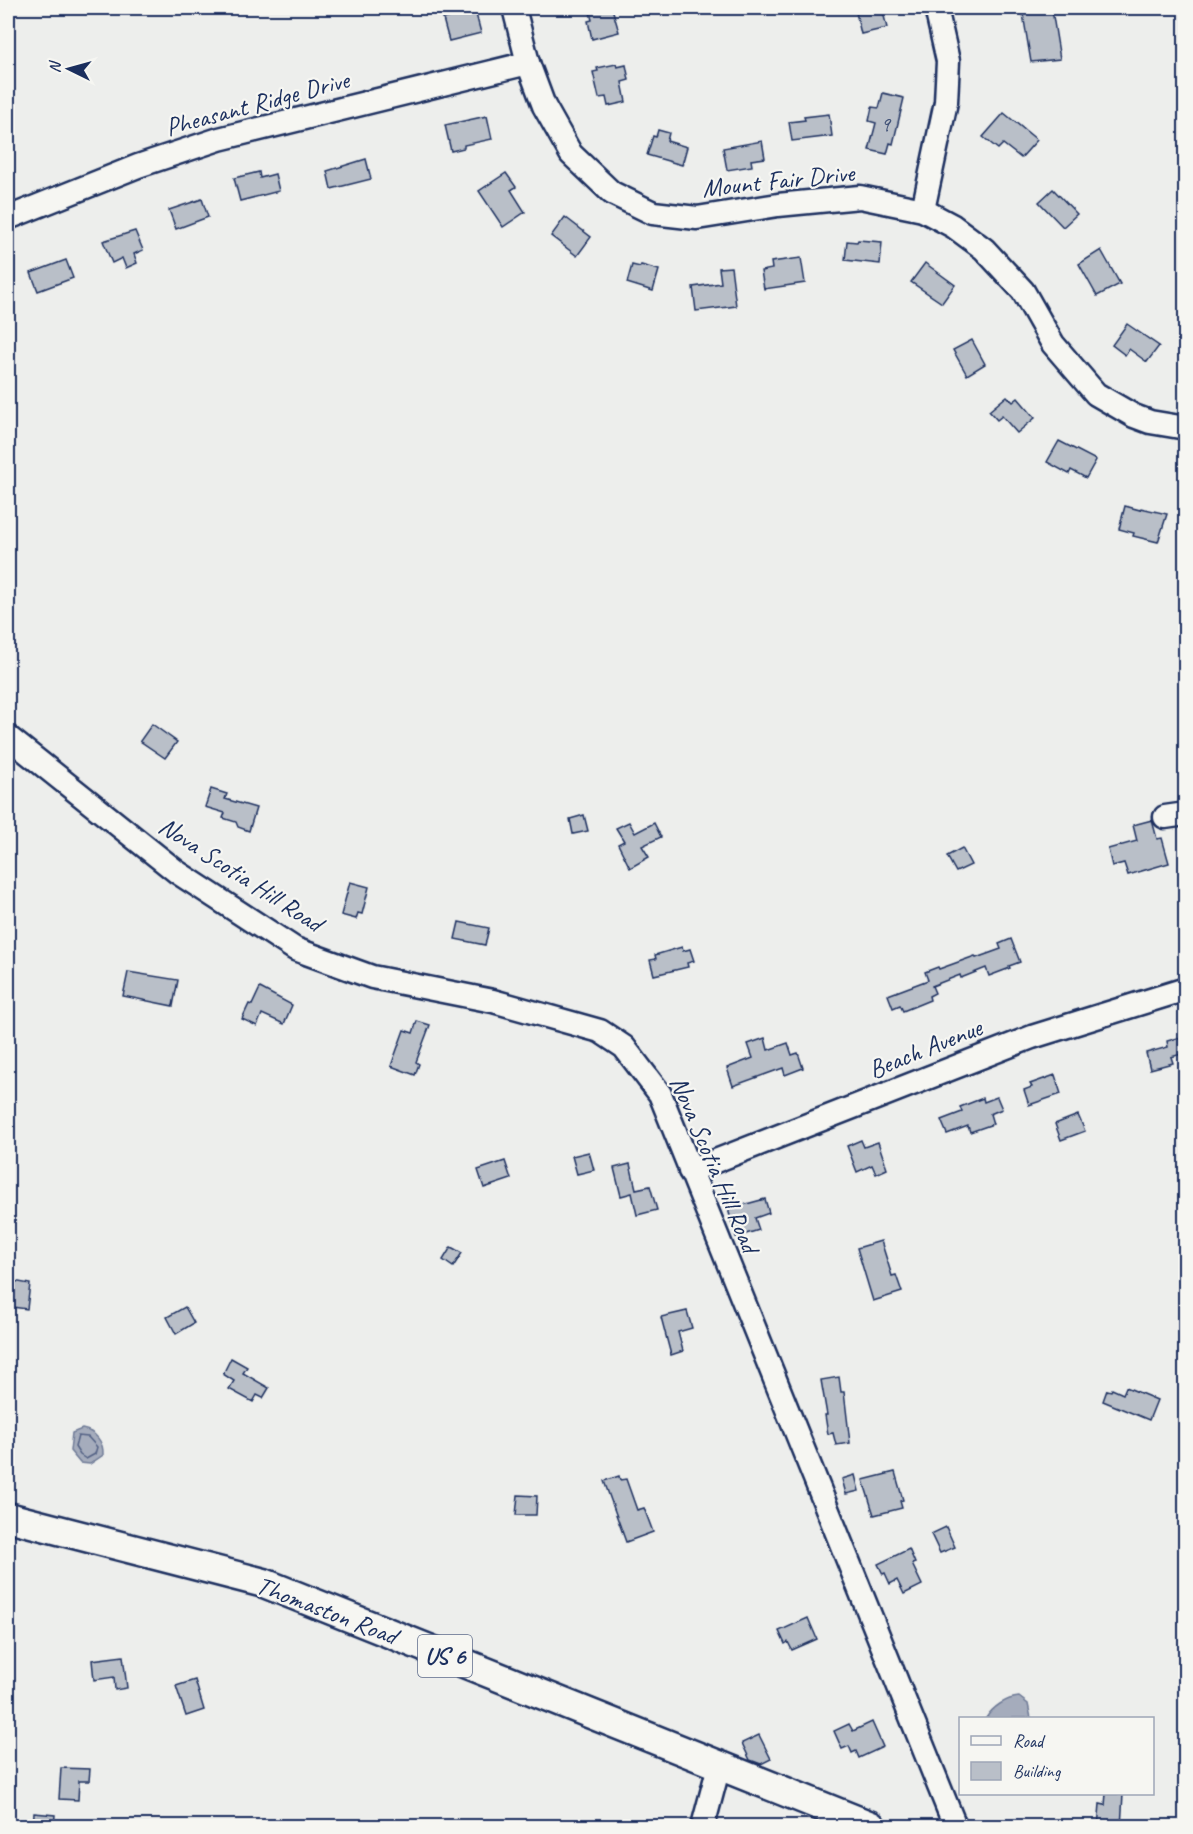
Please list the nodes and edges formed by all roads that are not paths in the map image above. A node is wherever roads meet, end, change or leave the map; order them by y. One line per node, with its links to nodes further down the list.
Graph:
1 (514, 8): 3 (street, Mount Fair Drive)
2 (936, 8): 4 (street)
3 (528, 63): 4 (street, Mount Fair Drive); 5 (street, Pheasant Ridge Drive)
4 (923, 210): 6 (street, Mount Fair Drive)
5 (8, 218)
6 (1185, 428)
7 (8, 737): 9 (street, Nova Scotia Hill Road)
8 (1185, 989): 9 (street, Beach Avenue)
9 (690, 1172): 14 (street, Nova Scotia Hill Road)
10 (8, 1517): 11 (main road, Thomaston Road / US 6)
11 (719, 1766): 12 (street); 13 (main road, Thomaston Road / US 6)
12 (703, 1827)
13 (872, 1827)
14 (955, 1827)

